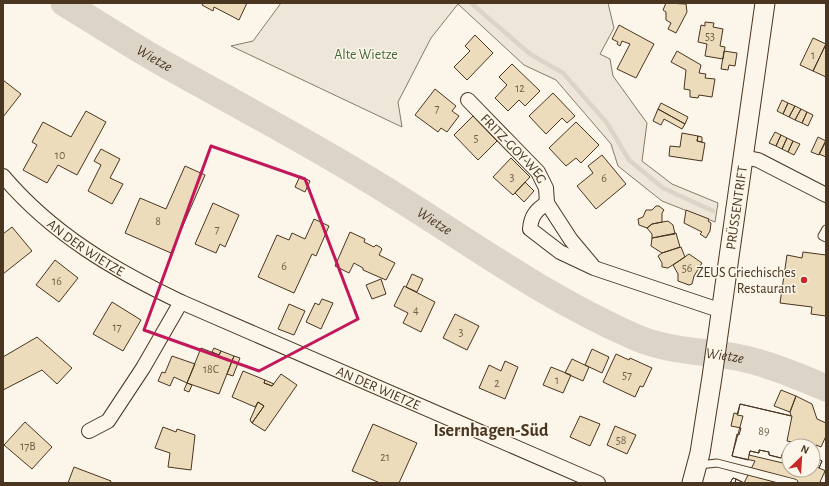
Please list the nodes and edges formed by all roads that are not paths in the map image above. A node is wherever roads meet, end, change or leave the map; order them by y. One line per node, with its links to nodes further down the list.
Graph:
1 (765, 3): 3 (main road, PRÜSSENTRIFT)
2 (468, 100): 6 (street, FRITZ-GOY-WEG)
3 (743, 157): 5 (street); 11 (main road, PRÜSSENTRIFT)
4 (3, 176): 10 (street, AN DER WIETZE)
5 (826, 195)
6 (547, 203): 9 (street, FRITZ-GOY-WEG); 9 (street, FRITZ-GOY-WEG)
7 (826, 229): 8 (lane)
8 (826, 238)
9 (594, 268): 11 (street, FRITZ-GOY-WEG)
10 (181, 302): 12 (street); 14 (street, AN DER WIETZE)
11 (722, 311): 13 (main road, PRÜSSENTRIFT)
12 (89, 431)
13 (694, 474): 15 (lane)
14 (598, 483)
15 (794, 483)

